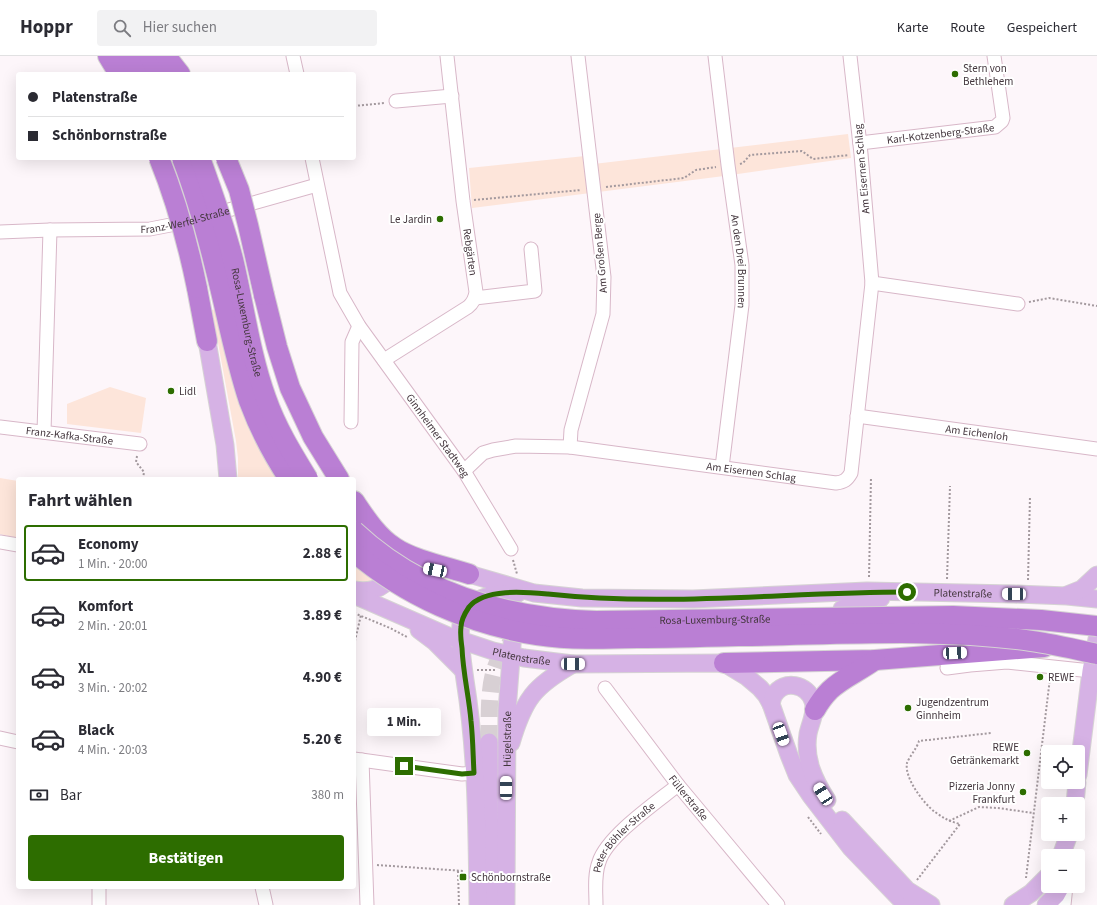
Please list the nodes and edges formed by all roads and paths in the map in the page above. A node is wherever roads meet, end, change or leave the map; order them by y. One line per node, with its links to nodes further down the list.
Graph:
1 (108, 56): 11 (highway)
2 (129, 56): 12 (highway)
3 (148, 56): 13 (highway)
4 (166, 56): 14 (highway)
5 (293, 56): 15 (street)
6 (447, 56): 16 (street, Rebgärten)
7 (578, 56): 43 (street, Am Großen Berge)
8 (715, 56): 26 (street, An den Drei Brunnen)
9 (850, 56): 19 (street, Am Eisernen Schlag)
10 (994, 56): 19 (street, Karl-Kotzenberg-Straße)
11 (118, 72)
12 (139, 72)
13 (158, 72)
14 (178, 72)
15 (296, 72)
16 (452, 96): 17 (street); 32 (street, Rebgärten)
17 (396, 102): 18 (path)
18 (356, 106)
19 (860, 143): 31 (street, Am Eisernen Schlag)
20 (842, 156): 26 (path)
21 (160, 160): 36 (highway, bridge)
22 (183, 160): 50 (highway, Rosa-Luxemburg-Straße, bridge)
23 (201, 160): 51 (highway, Rosa-Luxemburg-Straße, bridge)
24 (227, 160): 52 (highway, bridge)
25 (312, 160): 27 (street, Ginnheimer Stadtweg)
26 (728, 165): 45 (street, An den Drei Brunnen)
27 (317, 185): 28 (street, Franz-Werfel-Straße); 35 (street, Ginnheimer Stadtweg)
28 (50, 230): 29 (street, Franz-Werfel-Straße); 41 (street)
29 (0, 232)
30 (531, 249): 32 (street)
31 (872, 283): 33 (street); 38 (street, Am Eisernen Schlag)
32 (475, 298): 37 (street)
33 (1018, 304): 34 (path)
34 (1097, 306)
35 (359, 326): 37 (street, Ginnheimer Stadtweg); 39 (street)
36 (207, 341): 49 (main road)
37 (384, 360): 46 (street, Ginnheimer Stadtweg)
38 (857, 416): 44 (street, Am Eichenloh); 45 (street, Am Eisernen Schlag)
39 (351, 422)
40 (0, 427): 41 (street, Franz-Kafka-Straße)
41 (44, 432): 42 (street, Franz-Kafka-Straße)
42 (140, 444): 48 (path)
43 (570, 447): 45 (street, Am Eisernen Schlag); 46 (street, Am Eisernen Schlag)
44 (1097, 449)
45 (722, 467)
46 (464, 471): 62 (street, Ginnheimer Stadtweg)
47 (871, 476): 67 (path)
48 (143, 477)
49 (228, 477)
50 (288, 477)
51 (307, 477)
52 (338, 477)
53 (950, 486): 68 (path)
54 (1030, 496): 69 (path)
55 (356, 503): 61 (highway)
56 (356, 533): 81 (highway, Rosa-Luxemburg-Straße, bridge)
57 (0, 542): 58 (street)
58 (16, 545)
59 (356, 552): 61 (street)
60 (356, 554): 86 (highway, Rosa-Luxemburg-Straße, bridge)
61 (395, 554): 63 (highway); 70 (main road)
62 (512, 555): 65 (path)
63 (469, 574): 66 (main road, Platenstraße)
64 (1097, 575): 75 (main road)
65 (517, 576)
66 (492, 582): 72 (main road, Hügelstraße); 73 (main road, Platenstraße)
67 (869, 583)
68 (947, 583)
69 (1028, 584)
70 (356, 590)
71 (907, 592): 73 (main road, Platenstraße); 75 (main road, Platenstraße); 77 (main road)
72 (506, 593): 73 (main road); 85 (main road); 87 (main road, Hügelstraße)
73 (534, 593)
74 (356, 596): 80 (main road, Platenstraße)
75 (1067, 596): 76 (main road, Platenstraße)
76 (1097, 599)
77 (842, 609)
78 (356, 614): 79 (path)
79 (361, 615): 82 (path); 83 (path)
80 (402, 616): 85 (main road, Platenstraße); 93 (main road)
81 (1097, 626)
82 (356, 636)
83 (409, 638)
84 (1097, 638): 90 (main road)
85 (461, 641): 87 (main road, Platenstraße); 93 (main road)
86 (1058, 646): 88 (highway); 90 (highway, Rosa-Luxemburg-Straße, bridge)
87 (510, 655): 91 (main road, Platenstraße); 106 (main road, Hügelstraße)
88 (875, 660): 89 (highway); 98 (highway)
89 (724, 663): 91 (main road, Platenstraße); 97 (main road)
90 (1094, 663): 92 (street); 104 (main road)
91 (573, 664): 106 (main road)
92 (947, 668)
93 (470, 670): 94 (path); 108 (main road)
94 (502, 670)
95 (1050, 674): 103 (path)
96 (604, 688): 109 (street, Füllerstraße)
97 (771, 704): 98 (main road); 133 (main road)
98 (814, 710): 134 (main road)
99 (991, 734): 112 (path)
100 (0, 738): 101 (street)
101 (16, 742)
102 (489, 742): 129 (main road)
103 (1041, 745)
104 (1082, 745)
105 (1041, 748): 110 (path)
106 (507, 759): 130 (main road, Hügelstraße)
107 (358, 760): 108 (street); 114 (street)
108 (474, 773): 128 (main road)
109 (678, 785): 131 (street, Peter-Böhler-Straße); 132 (street, Füllerstraße)
110 (1033, 813): 112 (path); 118 (path)
111 (807, 816): 113 (path)
112 (949, 820): 117 (path)
113 (822, 835)
114 (365, 864): 115 (path); 126 (street)
115 (458, 871): 116 (path); 127 (path)
116 (462, 871)
117 (917, 880)
118 (1026, 881)
119 (1041, 883): 135 (main road)
120 (99, 889): 124 (street)
121 (262, 889): 125 (street)
122 (1057, 893): 136 (main road)
123 (1065, 893): 137 (street)
124 (99, 905)
125 (266, 905)
126 (367, 905)
127 (459, 905)
128 (478, 905)
129 (490, 905)
130 (506, 905)
131 (596, 905)
132 (778, 905)
133 (906, 905)
134 (931, 905)
135 (1013, 905)
136 (1046, 905)
137 (1064, 905)

